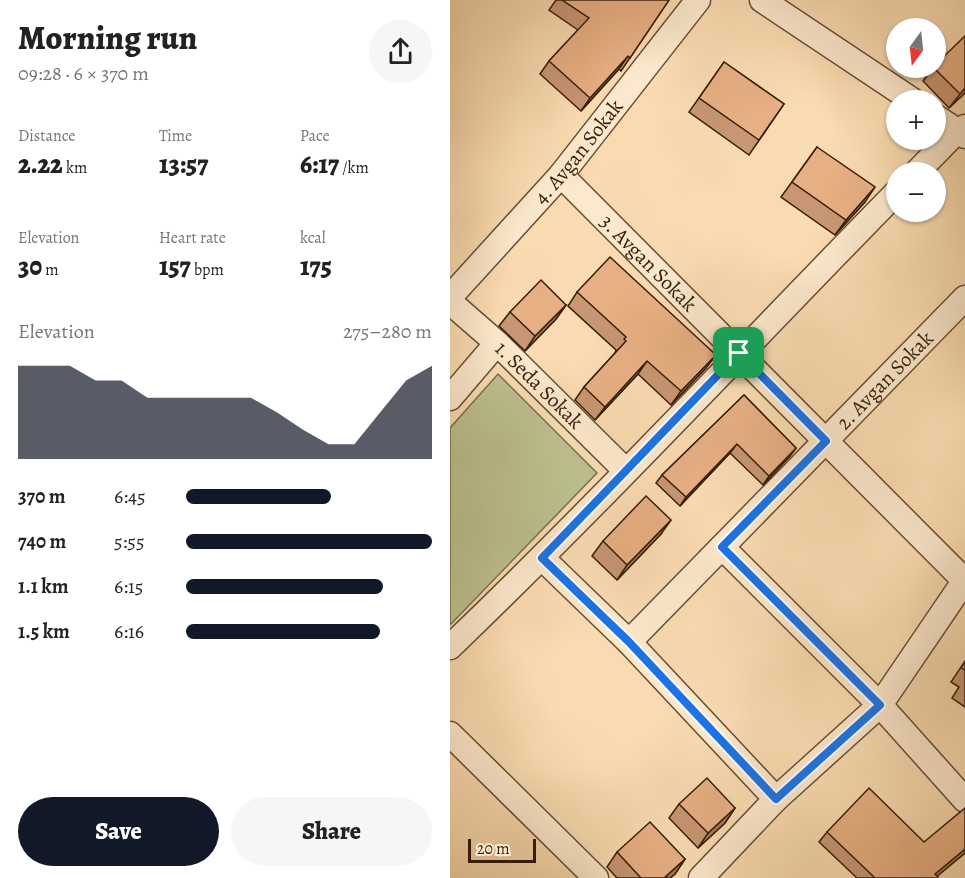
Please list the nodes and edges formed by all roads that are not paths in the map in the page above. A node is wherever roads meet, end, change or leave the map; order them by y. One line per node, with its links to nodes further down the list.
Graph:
1 (698, 0): 7 (street, 4. Avgan Sokak)
2 (762, 0): 3 (street)
3 (897, 90)
4 (946, 123): 5 (street)
5 (962, 132): 6 (street)
6 (928, 162)
7 (561, 175): 10 (street, 4. Avgan Sokak); 12 (street, 3. Avgan Sokak)
8 (886, 203): 12 (street)
9 (965, 298): 14 (street, 2. Avgan Sokak)
10 (450, 299): 11 (street, 1. Seda Sokak)
11 (497, 343): 13 (street); 15 (street, 1. Seda Sokak)
12 (739, 353): 14 (street, 3. Avgan Sokak); 15 (street)
13 (450, 398)
14 (826, 441): 16 (street, 2. Avgan Sokak); 18 (street, 3. Avgan Sokak)
15 (626, 471): 17 (street)
16 (722, 547): 19 (street, 2. Avgan Sokak); 21 (street)
17 (542, 558): 19 (street); 20 (street)
18 (965, 581): 21 (street)
19 (629, 642): 23 (street)
20 (450, 647)
21 (880, 705): 23 (street); 24 (street)
22 (450, 734): 25 (street)
23 (776, 799): 26 (street)
24 (965, 800)
25 (596, 878)
26 (701, 878)

